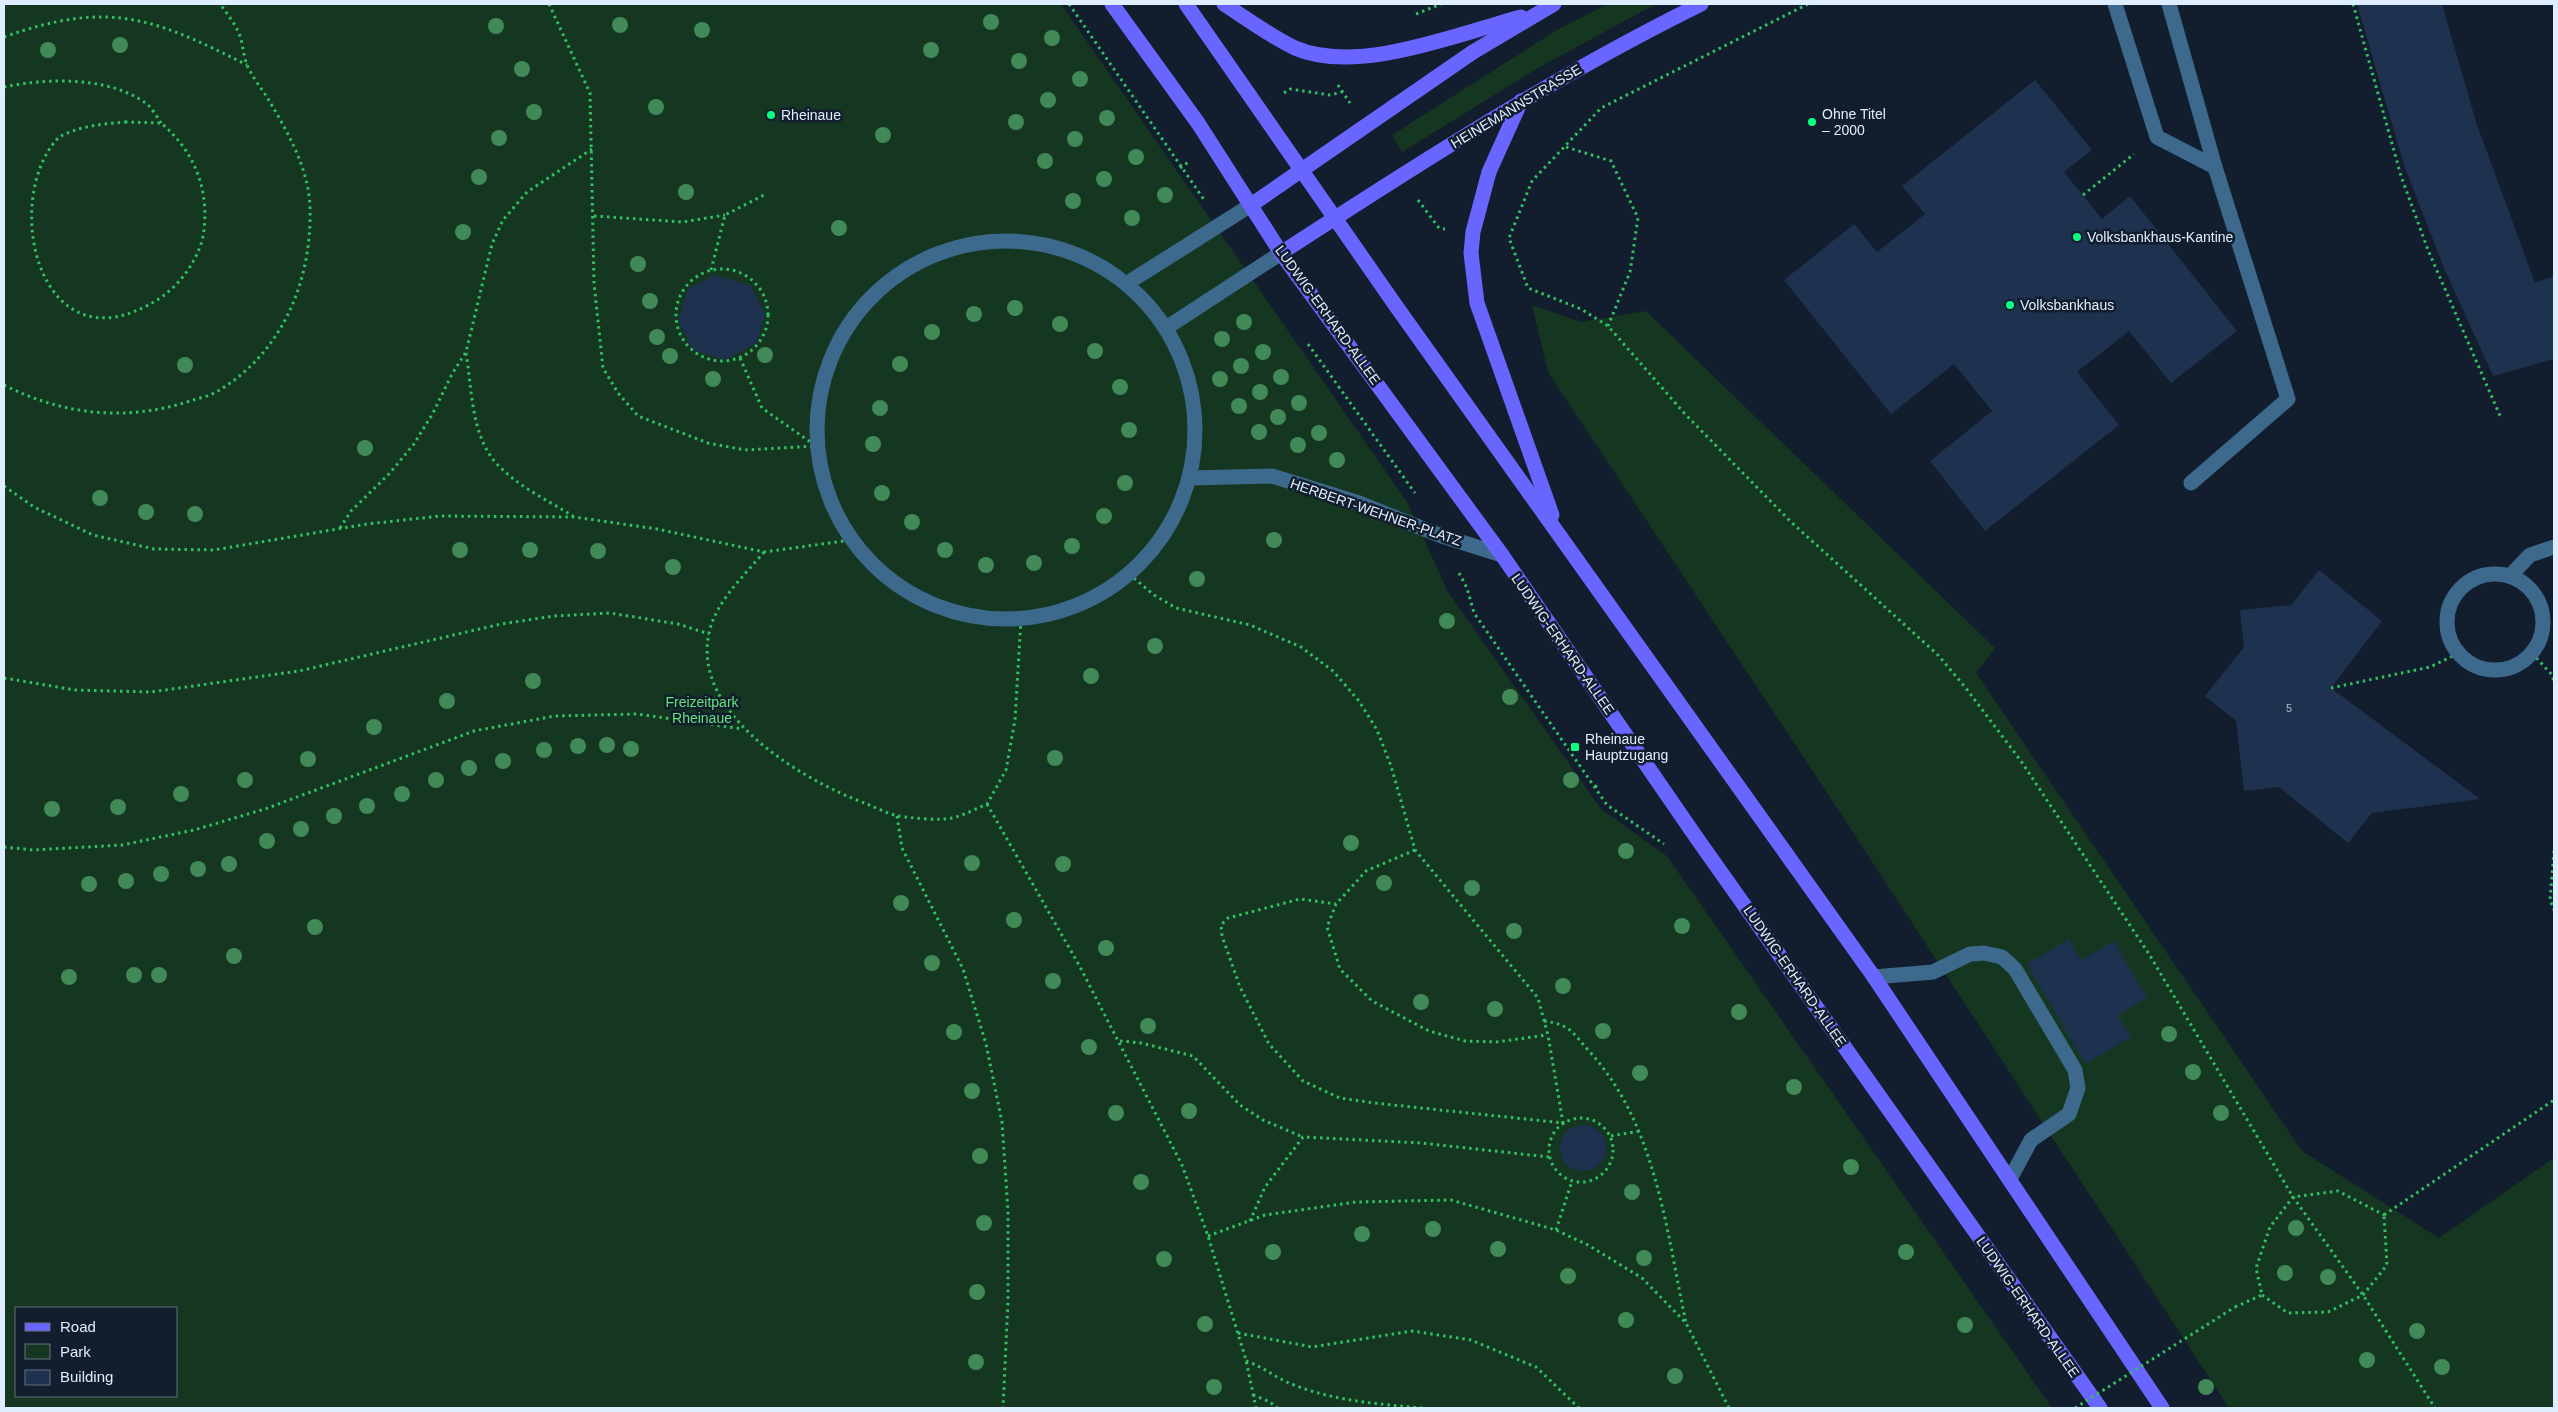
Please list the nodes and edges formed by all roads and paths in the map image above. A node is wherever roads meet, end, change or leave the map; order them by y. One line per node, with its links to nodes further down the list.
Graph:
1 (220, 4): 14 (path)
2 (549, 4): 23 (path)
3 (1069, 4): 29 (path)
4 (1112, 4): 30 (main road, LUDWIG-ERHARD-ALLEE)
5 (1186, 4): 25 (main road)
6 (1224, 4): 12 (main road)
7 (1701, 4): 18 (main road, HEINEMANNSTRASSE)
8 (1808, 4): 22 (path)
9 (2115, 4): 20 (lane)
10 (2169, 4): 24 (lane)
11 (2354, 4): 45 (path)
12 (1548, 7): 25 (main road)
13 (4, 37): 14 (path)
14 (247, 65): 44 (path)
15 (4, 87): 19 (path)
16 (1342, 92): 17 (path)
17 (1279, 97)
18 (1521, 101): 33 (main road, HEINEMANNSTRASSE); 53 (main road)
19 (161, 123): 21 (path); 38 (path)
20 (2157, 137): 24 (lane); 26 (path)
21 (48, 144)
22 (1566, 147): 39 (path); 39 (path)
23 (593, 149): 32 (path); 42 (path)
24 (2215, 167): 48 (lane)
25 (1302, 169): 30 (main road); 33 (main road)
26 (2083, 195)
27 (764, 196): 31 (path)
28 (1416, 197): 34 (path)
29 (1208, 205)
30 (1251, 205): 35 (main road, LUDWIG-ERHARD-ALLEE); 37 (lane)
31 (725, 215): 32 (path); 36 (path)
32 (594, 216): 46 (path)
33 (1336, 218): 35 (main road, HEINEMANNSTRASSE); 53 (main road)
34 (1443, 229)
35 (1281, 252): 40 (lane); 57 (main road, LUDWIG-ERHARD-ALLEE)
36 (711, 270): 43 (path); 43 (path)
37 (1126, 284): 40 (lane); 46 (lane)
38 (71, 312)
39 (1608, 326): 91 (path)
40 (1166, 328): 47 (lane)
41 (1304, 338): 50 (path)
42 (466, 352): 51 (path); 52 (path)
43 (740, 358): 46 (path)
44 (4, 385)
45 (2501, 418)
46 (817, 446): 54 (lane)
47 (1190, 478): 57 (lane, HERBERT-WEHNER-PLATZ); 58 (lane)
48 (2191, 483)
49 (4, 486): 52 (path)
50 (1417, 496)
51 (574, 517): 52 (path); 56 (path)
52 (340, 528)
53 (1558, 533): 79 (main road)
54 (852, 540): 56 (path); 61 (lane)
55 (2554, 547): 59 (lane)
56 (764, 552): 62 (path)
57 (1502, 555): 109 (main road, LUDWIG-ERHARD-ALLEE)
58 (1129, 574): 61 (lane); 75 (path)
59 (2510, 576): 63 (lane); 64 (lane)
60 (1470, 599): 69 (path)
61 (1021, 618): 72 (path)
62 (709, 634): 65 (path); 70 (path)
63 (2459, 653): 64 (lane); 67 (path)
64 (2532, 653): 66 (path)
65 (4, 678)
66 (2554, 682)
67 (2331, 688)
68 (1539, 694): 69 (path)
69 (1533, 698): 71 (path)
70 (744, 729): 73 (path); 74 (path)
71 (1600, 783)
72 (987, 804): 73 (path); 82 (path)
73 (897, 816): 102 (path)
74 (4, 847)
75 (1415, 850): 77 (path); 80 (path)
76 (2554, 851): 78 (path)
77 (1336, 904): 81 (path); 84 (path)
78 (2554, 910)
79 (1874, 977): 89 (main road); 89 (lane)
80 (1544, 1020): 81 (path); 85 (path)
81 (1548, 1035): 84 (path)
82 (1119, 1041): 87 (path); 95 (path)
83 (2554, 1100): 92 (path)
84 (1564, 1123): 86 (path); 88 (path)
85 (1640, 1131): 86 (path); 98 (path)
86 (1611, 1136): 90 (path)
87 (1303, 1137): 88 (path); 93 (path)
88 (1549, 1158): 90 (path)
89 (2010, 1179): 110 (main road)
90 (1572, 1181): 94 (path)
91 (2292, 1197): 92 (path); 96 (path); 97 (path)
92 (2384, 1215): 97 (path)
93 (1250, 1220): 94 (path); 95 (path)
94 (1556, 1230): 98 (path)
95 (1208, 1236): 99 (path)
96 (2262, 1295): 97 (path); 108 (path, bridge)
97 (2363, 1295): 111 (path)
98 (1686, 1323): 107 (path)
99 (1238, 1333): 100 (path); 106 (path)
100 (1246, 1360): 101 (path); 105 (path)
101 (1253, 1395): 103 (path); 104 (path)
102 (1003, 1408)
103 (1256, 1408)
104 (1277, 1408)
105 (1422, 1408)
106 (1579, 1408)
107 (1729, 1408)
108 (2075, 1408)
109 (2100, 1408)
110 (2162, 1408)
111 (2435, 1408)

